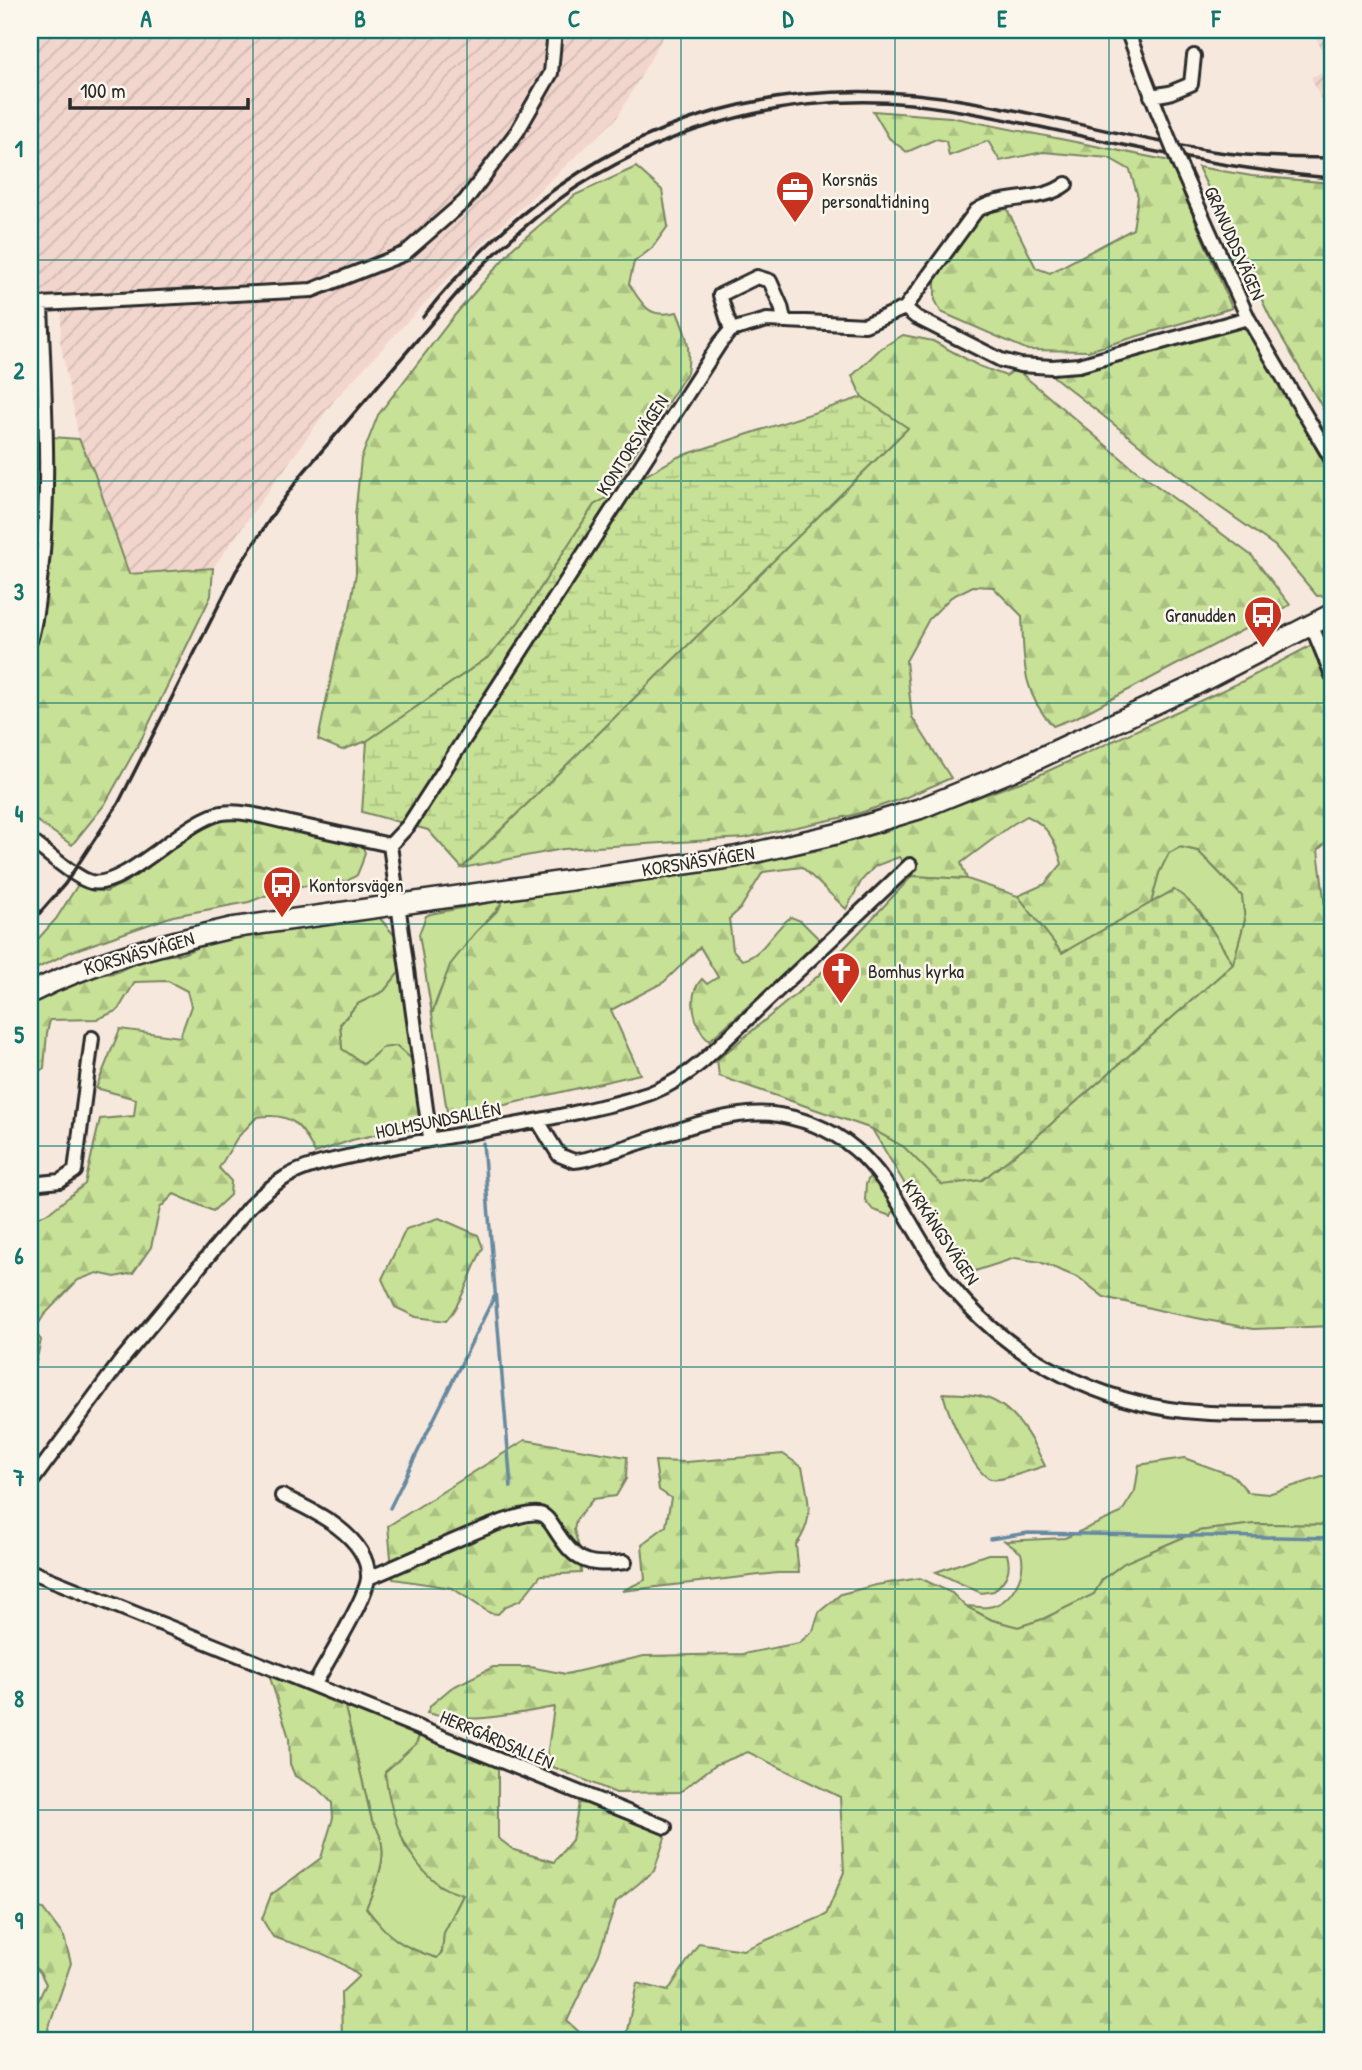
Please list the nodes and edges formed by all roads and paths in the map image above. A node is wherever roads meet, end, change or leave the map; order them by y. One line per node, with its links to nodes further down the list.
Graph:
1 (555, 30): 6 (street)
2 (1127, 30): 4 (street, GRANUDDSVÄGEN)
3 (1194, 56): 4 (street)
4 (1153, 102): 8 (street, GRANUDDSVÄGEN, bridge)
5 (1066, 184): 7 (street)
6 (36, 304): 14 (street)
7 (905, 308): 8 (street); 9 (street)
8 (1248, 318): 11 (street, GRANUDDSVÄGEN)
9 (784, 319): 10 (street); 10 (street)
10 (731, 330): 17 (street, KONTORSVÄGEN)
11 (1332, 460)
12 (1332, 614): 13 (street, KORSNÄSVÄGEN)
13 (1311, 624): 15 (street); 19 (street, KORSNÄSVÄGEN)
14 (30, 641)
15 (1332, 675)
16 (30, 840): 17 (street)
17 (390, 845): 19 (street)
18 (909, 865): 22 (street, HOLMSUNDSALLÉN)
19 (397, 905): 20 (street, KORSNÄSVÄGEN); 23 (street)
20 (30, 993)
21 (92, 1038): 24 (street)
22 (538, 1121): 23 (street, HOLMSUNDSALLÉN); 25 (street, KYRKÄNGSVÄGEN)
23 (430, 1138): 26 (street, HOLMSUNDSALLÉN)
24 (30, 1184)
25 (1332, 1413)
26 (30, 1484)
27 (282, 1496): 30 (street)
28 (625, 1562): 30 (street)
29 (30, 1571): 31 (street, HERRGÅRDSALLÉN)
30 (368, 1578): 31 (street)
31 (315, 1684): 32 (street, HERRGÅRDSALLÉN)
32 (666, 1827)

